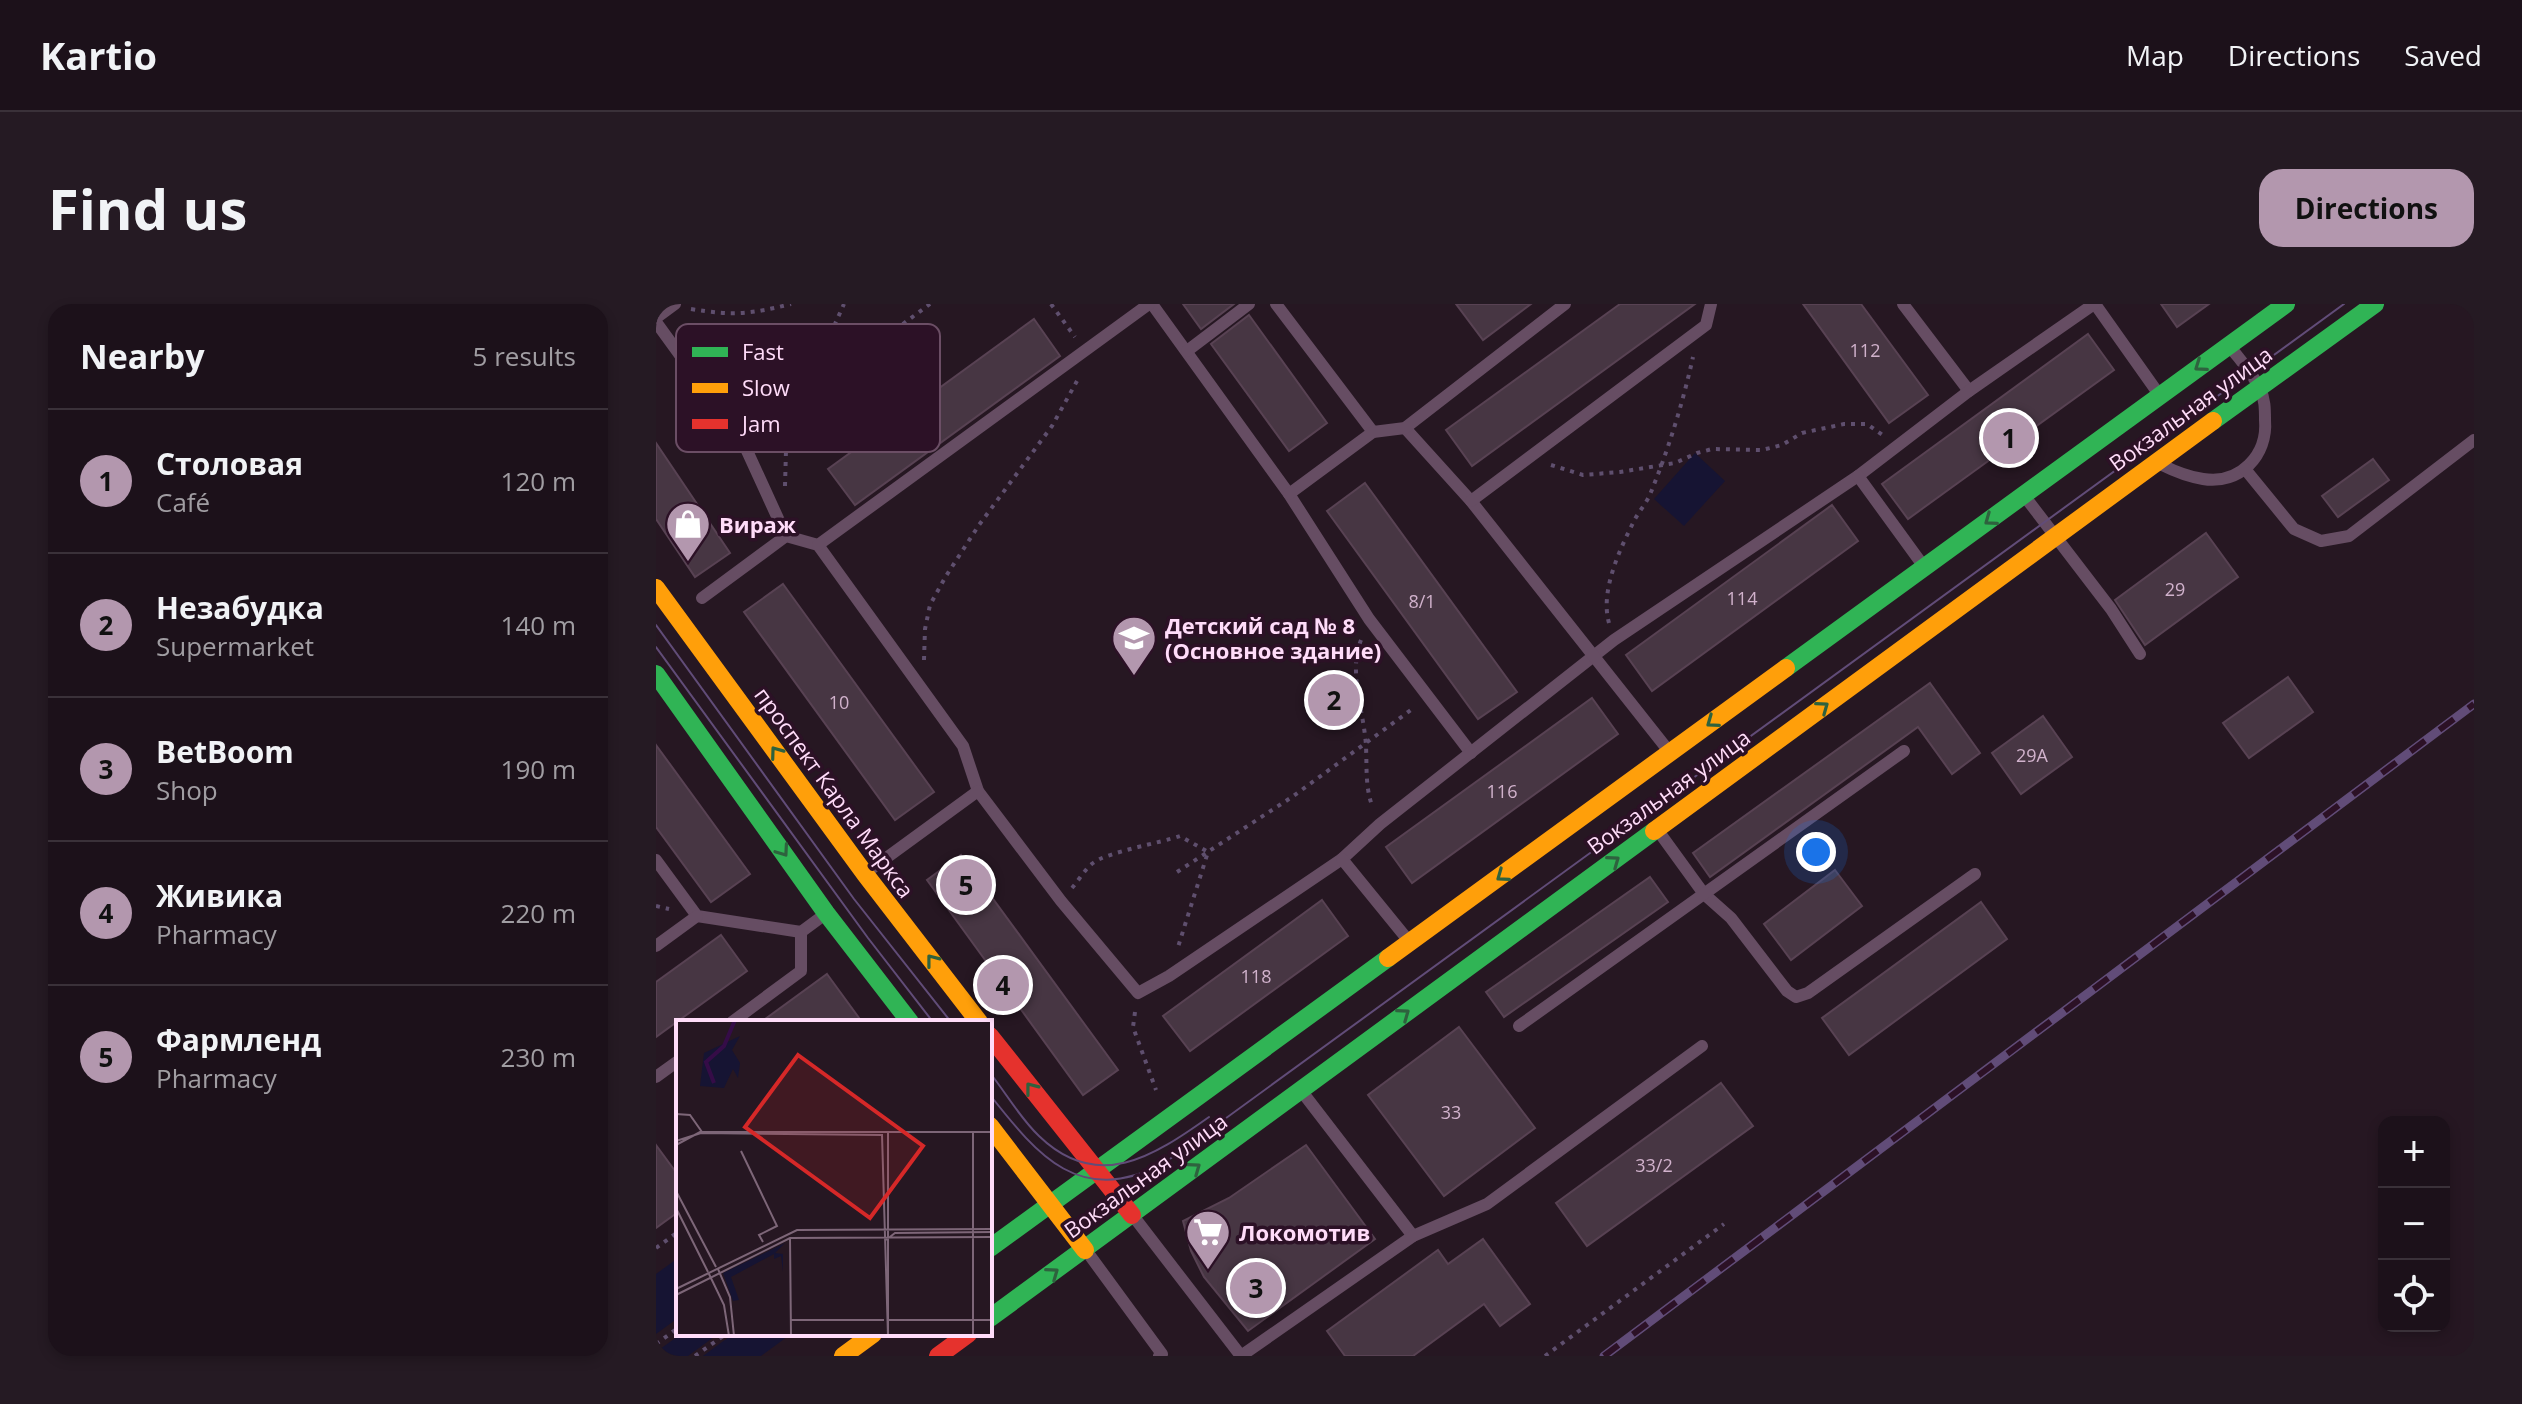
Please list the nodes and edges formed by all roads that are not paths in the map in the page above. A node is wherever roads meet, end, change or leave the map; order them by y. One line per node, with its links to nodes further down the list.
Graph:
1 (1150, 304): 14 (lane); 30 (lane)
2 (1249, 304): 14 (lane)
3 (1276, 304): 19 (lane)
4 (1565, 304): 18 (lane)
5 (1711, 304): 27 (lane)
6 (1903, 304): 16 (lane)
7 (2094, 304): 16 (lane); 17 (lane)
8 (2286, 304): 12 (main road, Вокзальная улица)
9 (2375, 304): 15 (main road, Вокзальная улица)
10 (674, 305): 11 (lane)
11 (656, 320): 13 (lane)
12 (2229, 346): 15 (lane); 17 (main road, Вокзальная улица, one-way to 17)
13 (676, 348)
14 (1187, 351): 25 (lane)
15 (2260, 388): 22 (main road, Вокзальная улица); 23 (lane)
16 (1969, 391): 24 (lane)
17 (2160, 395): 26 (main road, Вокзальная улица)
18 (1405, 428): 19 (lane); 27 (lane)
19 (1373, 432): 25 (lane)
20 (2474, 440): 23 (lane)
21 (748, 452): 28 (lane)
22 (2156, 462): 23 (lane); 29 (main road, Вокзальная улица)
23 (2245, 469)
24 (1858, 476): 31 (lane); 35 (lane)
25 (1289, 494): 38 (lane)
26 (2025, 495): 29 (lane); 31 (main road, Вокзальная улица, one-way to 31)
27 (1471, 501): 35 (lane)
28 (786, 536): 30 (lane); 33 (lane)
29 (2055, 537): 34 (lane); 41 (main road, Вокзальная улица, one-way to 29)
30 (818, 545): 40 (lane)
31 (1925, 568): 39 (main road, Вокзальная улица, one-way to 39)
32 (656, 588): 44 (main road, проспект Карла Маркса, one-way to 32)
33 (702, 598)
34 (2140, 654)
35 (1593, 657): 38 (lane); 39 (lane)
36 (656, 674): 47 (main road, one-way to 47)
37 (1904, 751): 46 (lane)
38 (1471, 753): 42 (lane)
39 (1670, 753): 50 (main road, Вокзальная улица, one-way to 50)
40 (978, 791): 42 (lane); 44 (lane)
41 (1657, 829): 46 (lane); 60 (main road, Вокзальная улица, one-way to 41)
42 (1342, 859): 50 (lane)
43 (656, 860): 48 (lane)
44 (865, 874): 54 (main road, проспект Карла Маркса, one-way to 44)
45 (1975, 874): 46 (lane)
46 (1704, 894): 55 (lane)
47 (826, 913): 49 (lane); 53 (main road)
48 (697, 916): 49 (lane); 51 (lane)
49 (801, 932): 52 (lane)
50 (1411, 944): 63 (main road, Вокзальная улица)
51 (656, 946)
52 (735, 1020)
53 (908, 1020)
54 (977, 1020)
55 (1519, 1026)
56 (992, 1038): 61 (main road, one-way to 56)
57 (1702, 1046): 67 (lane)
58 (676, 1062): 59 (lane)
59 (656, 1077)
60 (1301, 1090): 66 (main road, Вокзальная улица, one-way to 60); 67 (lane)
61 (1060, 1123): 63 (main road); 64 (main road)
62 (992, 1129): 65 (main road)
63 (1143, 1137): 64 (main road, Вокзальная улица)
64 (1097, 1169): 65 (main road, Вокзальная улица); 66 (main road)
65 (1051, 1203): 68 (main road, Вокзальная улица); 69 (main road)
66 (1132, 1215): 67 (lane); 69 (main road, Вокзальная улица)
67 (1413, 1236)
68 (992, 1247)
69 (1085, 1250): 70 (main road, Вокзальная улица, one-way to 69); 75 (lane)
70 (992, 1317)
71 (870, 1336): 73 (main road)
72 (965, 1336): 74 (main road)
73 (843, 1356)
74 (938, 1356)
75 (1159, 1356)

